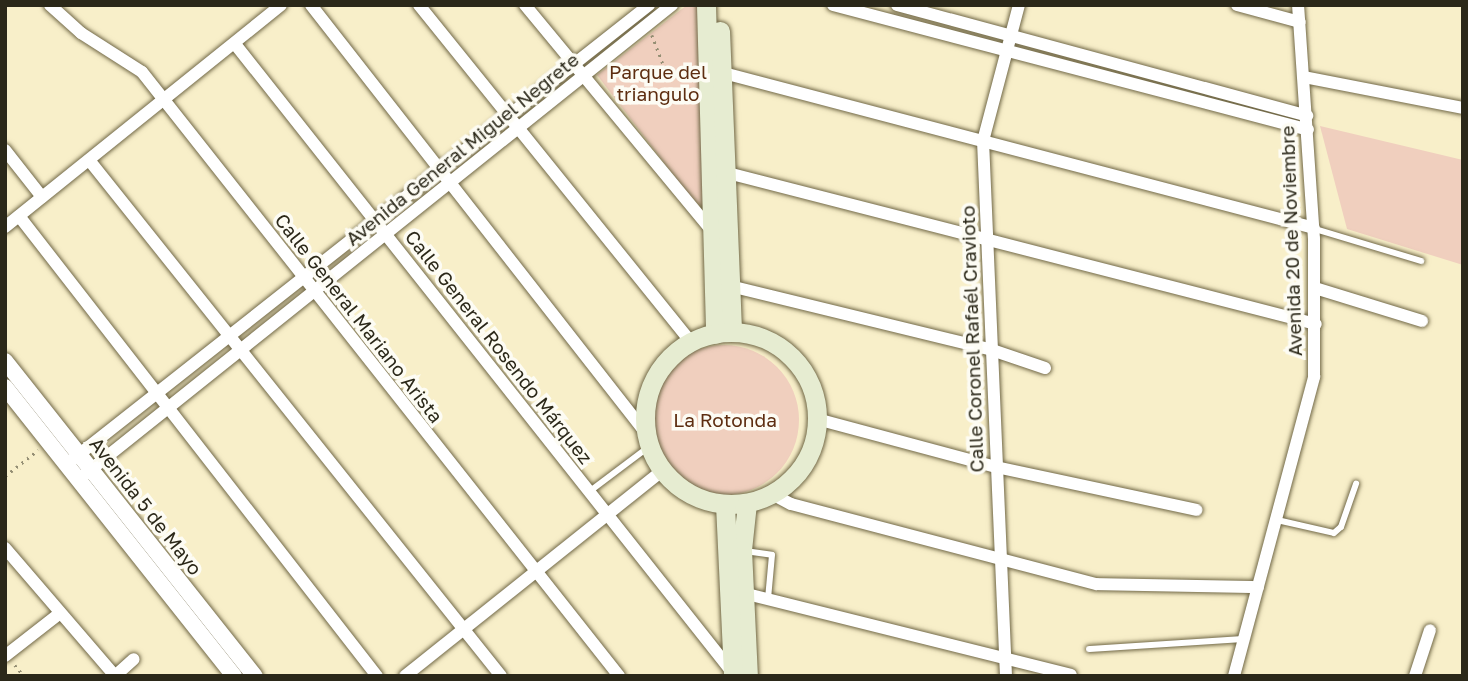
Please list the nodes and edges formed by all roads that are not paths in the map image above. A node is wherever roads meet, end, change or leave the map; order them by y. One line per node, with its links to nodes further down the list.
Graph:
1 (50, 5): 23 (street, Calle General Mariano Arista)
2 (281, 5): 17 (street)
3 (311, 5): 32 (street)
4 (419, 5): 26 (street)
5 (525, 5): 19 (street)
6 (672, 5): 21 (street, Avenida General Miguel Negrete)
7 (706, 5): 20 (main road)
8 (719, 5): 20 (main road)
9 (833, 5): 18 (street)
10 (897, 5): 16 (street)
11 (1019, 5): 16 (street, Calle Coronel Rafaél Cravioto)
12 (1237, 5): 15 (street)
13 (1298, 5): 15 (street, Avenida 20 de Noviembre)
14 (641, 7): 19 (street, Avenida General Miguel Negrete)
15 (1300, 22): 22 (street, Avenida 20 de Noviembre)
16 (1011, 35): 18 (street, Calle Coronel Rafaél Cravioto); 25 (street)
17 (234, 44): 23 (street); 37 (street, Calle General Rosendo Márquez)
18 (1007, 50): 28 (street); 29 (street, Calle Coronel Rafaél Cravioto)
19 (572, 65): 21 (street); 26 (street, Avenida General Miguel Negrete)
20 (716, 71): 29 (street); 33 (main road)
21 (581, 77): 27 (street, Avenida General Miguel Negrete); 41 (street)
22 (1304, 77): 24 (street); 25 (street, Avenida 20 de Noviembre)
23 (164, 100): 31 (street); 44 (street, Calle General Mariano Arista)
24 (1463, 108)
25 (1307, 116): 28 (street, Avenida 20 de Noviembre)
26 (506, 117): 27 (street); 32 (street, Avenida General Miguel Negrete)
27 (515, 129): 34 (street, Avenida General Miguel Negrete); 52 (street)
28 (1308, 130): 39 (street, Avenida 20 de Noviembre)
29 (983, 141): 39 (street); 42 (street, Calle Coronel Rafaél Cravioto)
30 (5, 150): 35 (street)
31 (89, 160): 35 (street); 51 (street)
32 (442, 168): 34 (street); 37 (street, Avenida General Miguel Negrete)
33 (719, 171): 41 (main road); 42 (street)
34 (452, 181): 40 (street, Avenida General Miguel Negrete); 61 (street)
35 (42, 197): 36 (street)
36 (19, 216): 38 (street); 58 (street)
37 (376, 222): 40 (street, Calle General Rosendo Márquez); 44 (street, Avenida General Miguel Negrete)
38 (5, 227)
39 (1314, 228): 43 (lane); 46 (street, Avenida 20 de Noviembre)
40 (386, 234): 47 (street, Avenida General Miguel Negrete); 67 (street, Calle General Rosendo Márquez)
41 (720, 237): 45 (main road); 50 (main road)
42 (988, 239): 49 (street); 54 (street, Calle Coronel Rafaél Cravioto)
43 (1421, 261)
44 (303, 280): 47 (street, Calle General Mariano Arista); 51 (street, Avenida General Miguel Negrete)
45 (730, 286): 50 (main road); 54 (street)
46 (1315, 288): 48 (street); 49 (street, Avenida 20 de Noviembre)
47 (314, 293): 53 (street, Avenida General Miguel Negrete); 78 (street, Calle General Mariano Arista)
48 (1423, 321)
49 (1316, 324): 73 (street, Avenida 20 de Noviembre)
50 (723, 333): 52 (main road); 60 (main road)
51 (229, 338): 53 (street); 58 (street, Avenida General Miguel Negrete)
52 (691, 342): 61 (main road)
53 (240, 351): 59 (street, Avenida General Miguel Negrete); 83 (street)
54 (992, 351): 56 (street); 63 (street, Calle Coronel Rafaél Cravioto)
55 (5, 361): 57 (street, Avenida 5 de Mayo)
56 (1045, 368)
57 (11, 385): 62 (street, Avenida 5 de Mayo); 62 (street, Avenida 5 de Mayo)
58 (157, 394): 59 (street); 62 (street, Avenida General Miguel Negrete)
59 (168, 408): 65 (street, Avenida General Miguel Negrete); 95 (street)
60 (817, 419): 63 (street); 68 (main road)
61 (648, 439): 64 (main road); 67 (lane)
62 (72, 459): 65 (street, Avenida 5 de Mayo)
63 (996, 467): 71 (street); 77 (street, Calle Coronel Rafaél Cravioto)
64 (662, 471): 70 (main road); 72 (street)
65 (84, 474): 74 (street, Avenida 5 de Mayo)
66 (1356, 484): 73 (lane)
67 (588, 492): 72 (street, Calle General Rosendo Márquez)
68 (772, 494): 69 (main road); 77 (street)
69 (747, 503): 70 (main road); 76 (main road)
70 (725, 504): 80 (main road)
71 (1196, 510)
72 (607, 515): 78 (street); 90 (street, Calle General Rosendo Márquez)
73 (1277, 520): 79 (street, Avenida 20 de Noviembre)
74 (139, 543): 93 (street, Avenida 5 de Mayo); 94 (street, Avenida 5 de Mayo)
75 (5, 548): 82 (street)
76 (742, 550): 80 (main road); 81 (lane)
77 (1001, 560): 79 (street); 88 (street, Calle Coronel Rafaél Cravioto)
78 (535, 572): 83 (street); 98 (street, Calle General Mariano Arista)
79 (1258, 587): 85 (street, Avenida 20 de Noviembre)
80 (737, 591): 81 (street); 90 (main road)
81 (768, 599): 88 (street)
82 (60, 613): 87 (street); 92 (street)
83 (464, 629): 96 (street); 97 (street)
84 (1430, 630): 101 (street)
85 (1244, 639): 86 (lane); 100 (street, Avenida 20 de Noviembre)
86 (1089, 649)
87 (5, 656)
88 (1006, 658): 91 (street); 99 (street, Calle Coronel Rafaél Cravioto)
89 (134, 659): 92 (street)
90 (738, 675)
91 (1071, 675)
92 (116, 676)
93 (234, 676)
94 (255, 676)
95 (377, 676)
96 (405, 676)
97 (500, 676)
98 (619, 676)
99 (1006, 676)
100 (1234, 676)
101 (1415, 676)

